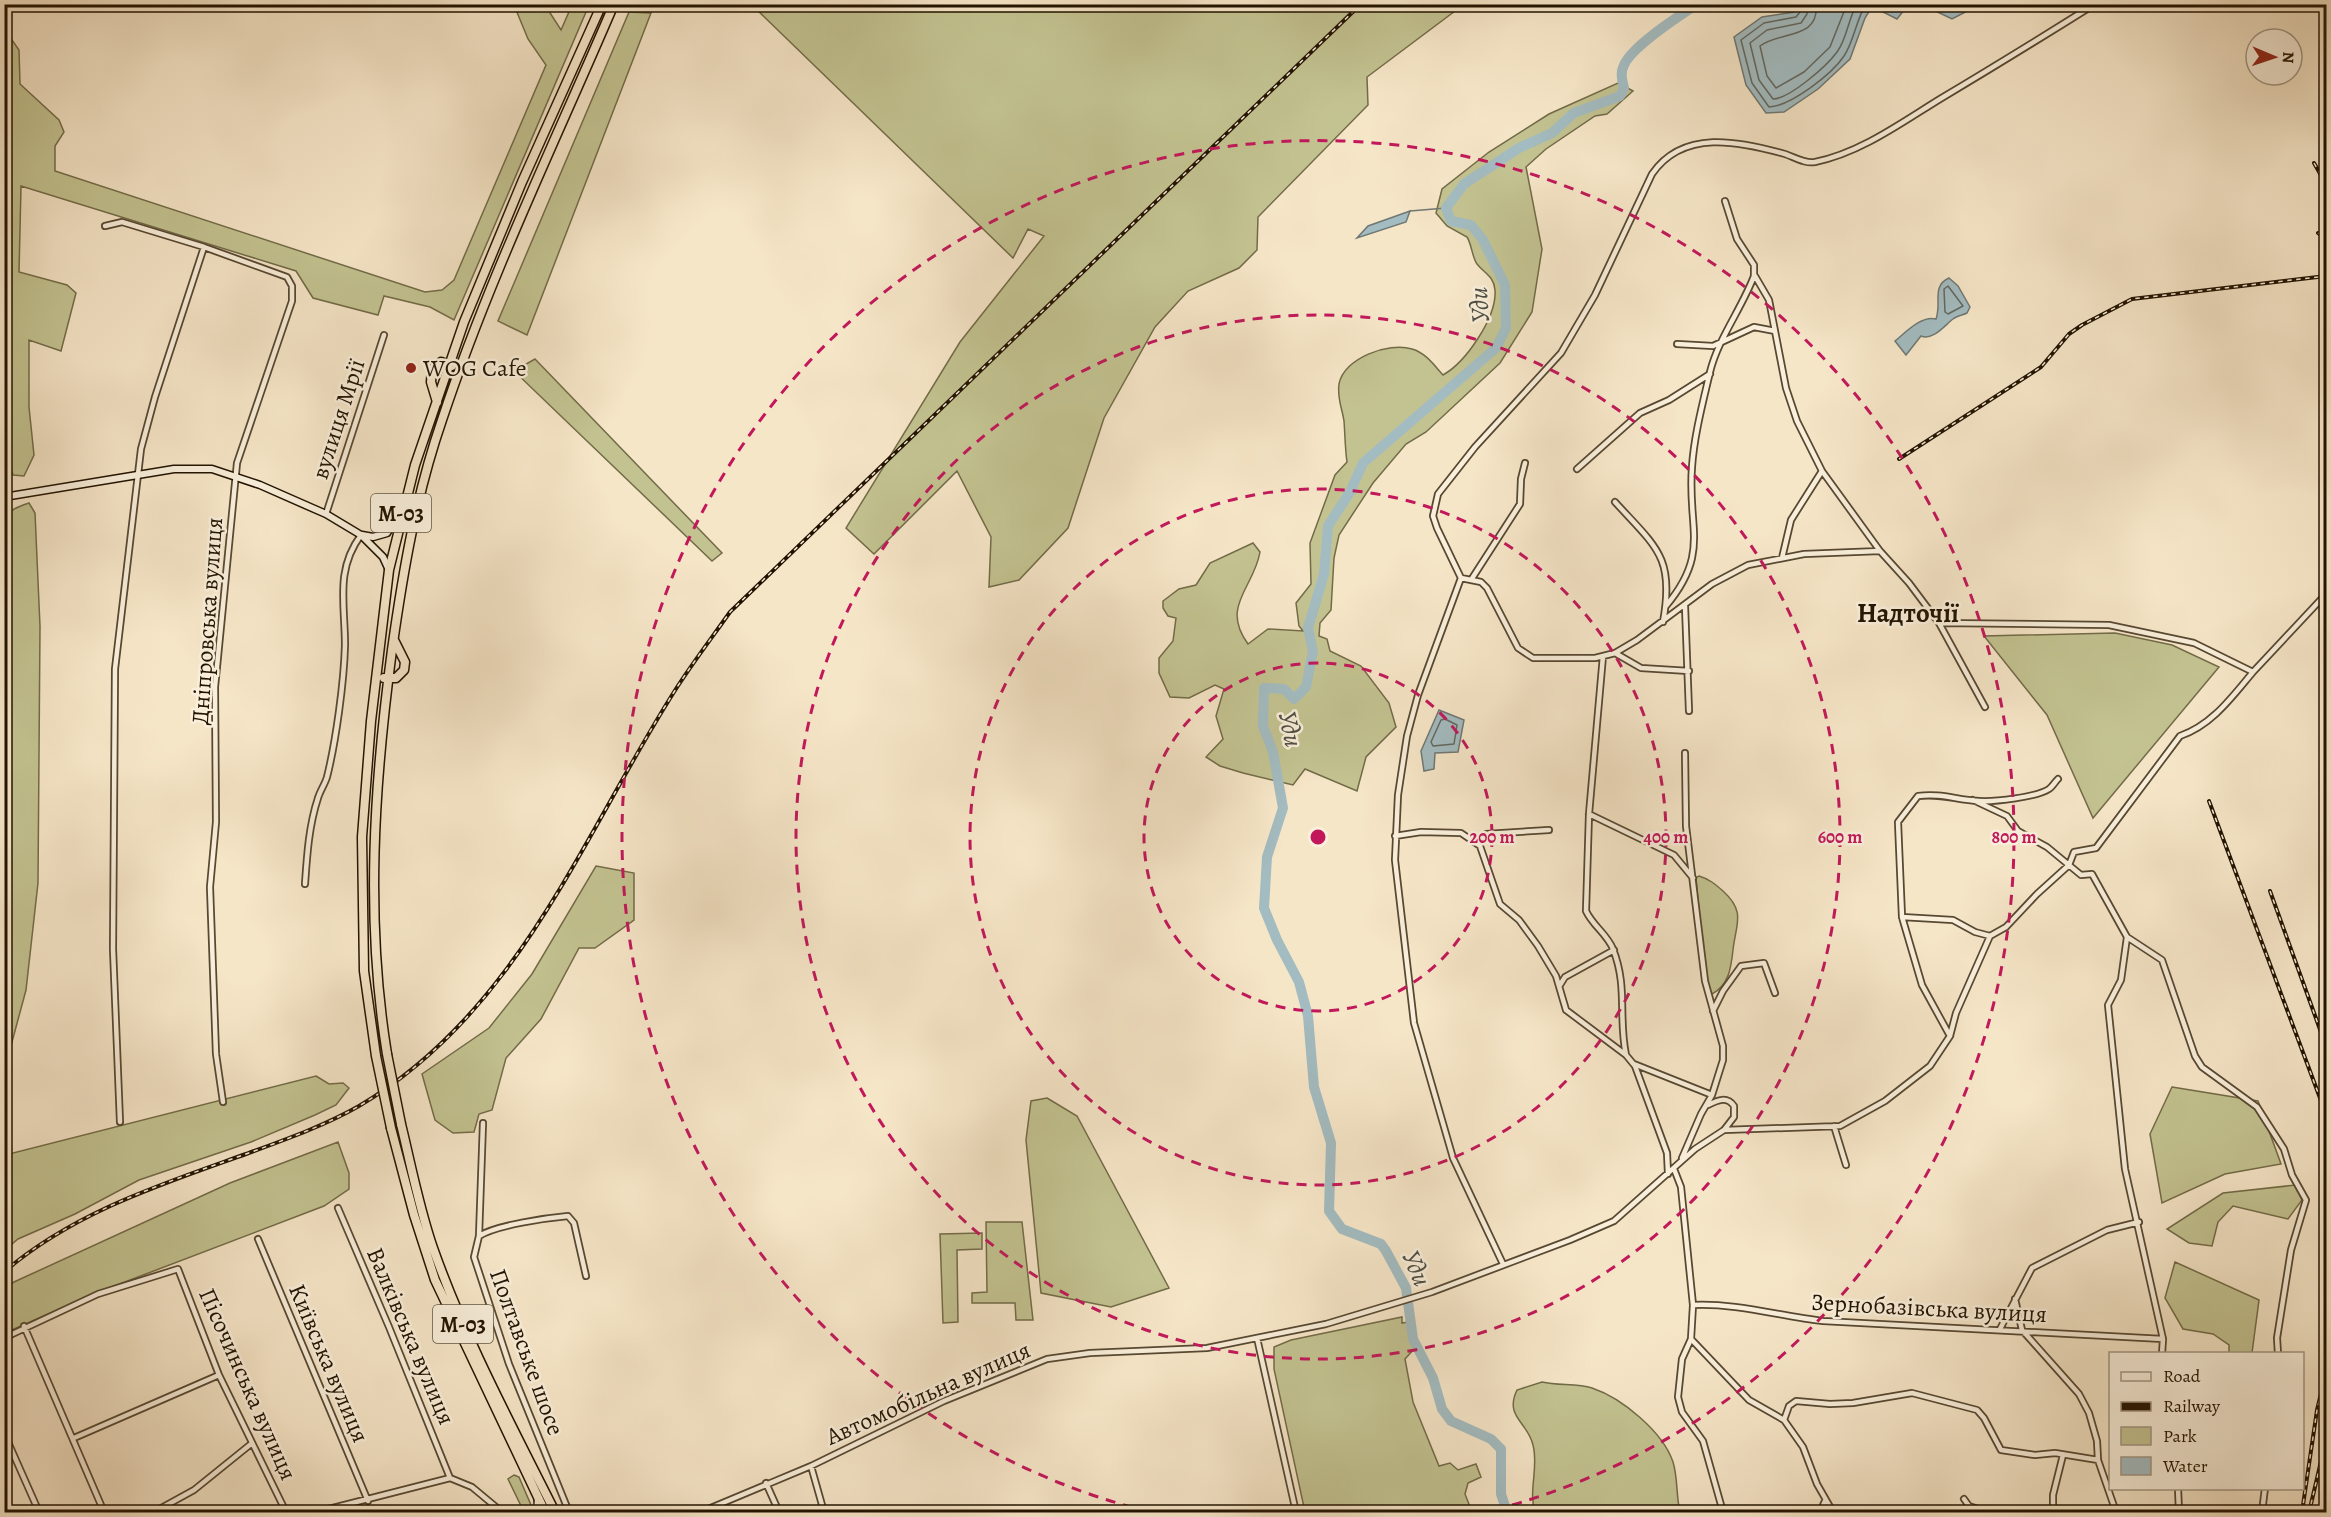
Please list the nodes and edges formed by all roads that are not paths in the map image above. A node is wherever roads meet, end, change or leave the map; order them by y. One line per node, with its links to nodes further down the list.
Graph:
1 (602, 4): 12 (highway, М-03)
2 (614, 4): 14 (highway, М-03)
3 (2095, 4): 29 (street)
4 (1725, 201): 7 (street)
5 (105, 226): 6 (street, Дніпровська вулиця)
6 (204, 247): 19 (street); 20 (street, Дніпровська вулиця)
7 (1755, 276): 8 (street); 10 (street)
8 (1775, 331): 10 (street); 18 (street)
9 (384, 335): 24 (street, вулиця Мрії)
10 (1723, 343): 11 (street); 13 (street)
11 (1677, 344)
12 (450, 364): 14 (highway); 15 (highway, М-03); 15 (highway)
13 (1710, 374): 17 (street); 32 (street)
14 (456, 379): 36 (highway, М-03)
15 (437, 402): 23 (highway, М-03)
16 (1525, 463): 30 (street)
17 (1577, 469)
18 (1822, 471): 26 (street); 27 (street)
19 (138, 475): 20 (street); 21 (street); 68 (street)
20 (237, 476): 24 (street); 66 (street, Дніпровська вулиця)
21 (4, 497)
22 (1615, 502): 32 (street)
23 (402, 509): 25 (street); 28 (highway, М-03)
24 (326, 514): 25 (street)
25 (361, 535): 28 (street); 54 (street)
26 (1880, 550): 27 (street); 35 (street)
27 (1782, 558): 33 (street)
28 (389, 570): 40 (highway, М-03)
29 (1461, 578): 30 (street); 50 (street)
30 (1471, 580): 38 (street)
31 (2326, 594): 41 (street)
32 (1666, 606): 34 (street)
33 (1684, 606): 34 (street); 39 (street)
34 (1664, 622): 37 (street)
35 (1939, 623): 41 (street); 43 (street)
36 (394, 640): 42 (highway, М-03); 42 (highway)
37 (1615, 653): 38 (street); 39 (street)
38 (1603, 656): 48 (street)
39 (1689, 671): 44 (street)
40 (376, 672): 42 (highway); 107 (highway, М-03, bridge)
41 (2253, 672): 52 (street)
42 (388, 679): 122 (highway, М-03, bridge)
43 (1985, 707)
44 (1689, 711)
45 (1685, 753): 53 (street)
46 (2058, 779): 47 (street)
47 (1973, 800): 52 (street); 55 (street)
48 (1589, 814): 53 (street); 58 (street)
49 (1549, 830): 51 (street)
50 (1395, 836): 51 (street); 80 (street)
51 (1474, 842): 59 (street)
52 (2069, 865): 56 (street); 57 (street)
53 (1694, 880): 61 (street)
54 (305, 884)
55 (1902, 917): 56 (street); 62 (street)
56 (1990, 936): 62 (street)
57 (2127, 937): 77 (street); 92 (street)
58 (1614, 950): 59 (street); 63 (street)
59 (1560, 986): 63 (street)
60 (1775, 993): 61 (street)
61 (1713, 1011): 65 (street)
62 (1950, 1036): 70 (street)
63 (1626, 1054): 64 (street)
64 (1634, 1064): 65 (street); 75 (street)
65 (1712, 1095): 67 (street)
66 (223, 1102)
67 (1708, 1105): 71 (street); 72 (street)
68 (120, 1122)
69 (483, 1124): 78 (street, Полтавське шосе)
70 (1834, 1126): 71 (street); 73 (street)
71 (1724, 1130): 72 (street)
72 (1681, 1161): 74 (street, Автомобільна вулиця)
73 (1846, 1165)
74 (1674, 1169): 75 (street, Автомобільна вулиця); 83 (street)
75 (1668, 1174): 80 (street, Автомобільна вулиця)
76 (338, 1208): 103 (street, Валківська вулиця)
77 (2139, 1222): 82 (street); 90 (street)
78 (479, 1236): 81 (street); 123 (street, Полтавське шосе)
79 (258, 1239): 109 (street, Київська вулиця)
80 (1503, 1264): 88 (street, Автомобільна вулиця)
81 (586, 1276)
82 (2015, 1299): 85 (street); 86 (street)
83 (1694, 1305): 85 (street, Зернобазівська вулиця); 89 (street)
84 (24, 1326): 87 (street); 93 (street, Пісочинська вулиця); 96 (street)
85 (2000, 1329): 86 (street, Зернобазівська вулиця)
86 (2022, 1329): 90 (street, Зернобазівська вулиця); 101 (street)
87 (4, 1338)
88 (1257, 1338): 102 (street, Автомобільна вулиця); 127 (street)
89 (1691, 1339): 94 (street); 128 (street)
90 (2163, 1339): 91 (street)
91 (2162, 1352)
92 (2278, 1352)
93 (219, 1375): 96 (street); 97 (street, Пісочинська вулиця)
94 (1784, 1419): 100 (street); 110 (street)
95 (4, 1433): 99 (street)
96 (74, 1438): 115 (street)
97 (251, 1444): 116 (street); 117 (street, Пісочинська вулиця)
98 (4, 1449): 99 (street)
99 (12, 1452): 114 (street)
100 (2063, 1455): 101 (street); 113 (street)
101 (2098, 1460): 132 (street)
102 (811, 1466): 104 (street, Автомобільна вулиця); 126 (street, Автомобільна вулиця)
103 (450, 1478): 109 (street); 119 (street)
104 (766, 1483): 124 (street, Автомобільна вулиця); 125 (street)
105 (2178, 1490): 133 (street)
106 (2263, 1490): 112 (street)
107 (536, 1494): 120 (street); 121 (highway, М-03)
108 (1964, 1499): 131 (street)
109 (368, 1501): 111 (street)
110 (1825, 1501): 129 (street); 130 (street)
111 (342, 1510): 118 (street)
112 (2261, 1510)
113 (2051, 1511)
114 (39, 1512)
115 (104, 1512)
116 (154, 1512)
117 (286, 1512)
118 (317, 1512)
119 (502, 1512)
120 (537, 1512)
121 (545, 1512)
122 (555, 1512)
123 (569, 1512)
124 (701, 1512)
125 (778, 1512)
126 (824, 1512)
127 (1296, 1512)
128 (1723, 1512)
129 (1820, 1512)
130 (1833, 1512)
131 (1988, 1512)
132 (2116, 1512)
133 (2179, 1512)

